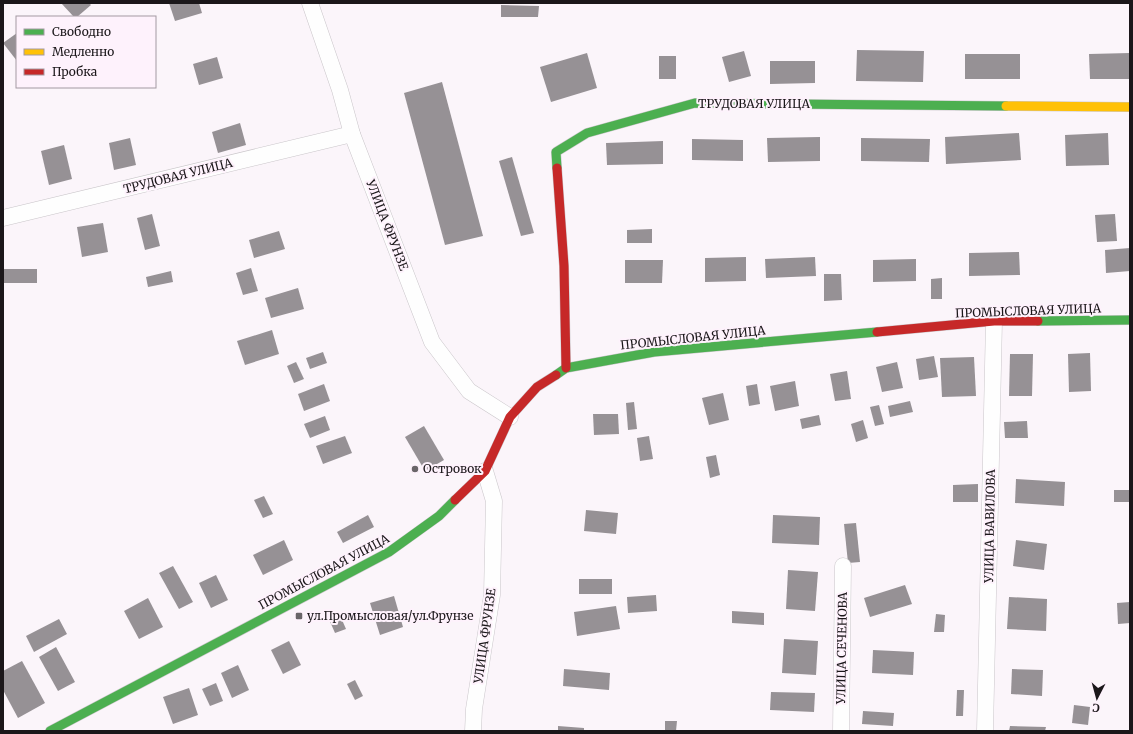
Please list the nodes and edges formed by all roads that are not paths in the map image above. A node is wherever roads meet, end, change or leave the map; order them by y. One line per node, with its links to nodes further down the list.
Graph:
1 (310, 3): 3 (street, УЛИЦА ФРУНЗЕ)
2 (1130, 108): 7 (street, ТРУДОВАЯ УЛИЦА)
3 (352, 134): 4 (street, ТРУДОВАЯ УЛИЦА); 8 (street, УЛИЦА ФРУНЗЕ)
4 (3, 218)
5 (1130, 320): 6 (street, ПРОМЫСЛОВАЯ УЛИЦА)
6 (994, 321): 7 (street, ПРОМЫСЛОВАЯ УЛИЦА); 14 (street, УЛИЦА ВАВИЛОВА)
7 (566, 368): 8 (street, ПРОМЫСЛОВАЯ УЛИЦА)
8 (510, 417): 9 (street, ПРОМЫСЛОВАЯ УЛИЦА)
9 (485, 471): 11 (street, ПРОМЫСЛОВАЯ УЛИЦА); 12 (street, УЛИЦА ФРУНЗЕ)
10 (843, 566): 13 (street, УЛИЦА СЕЧЕНОВА)
11 (50, 731)
12 (473, 731)
13 (841, 731)
14 (985, 731)

